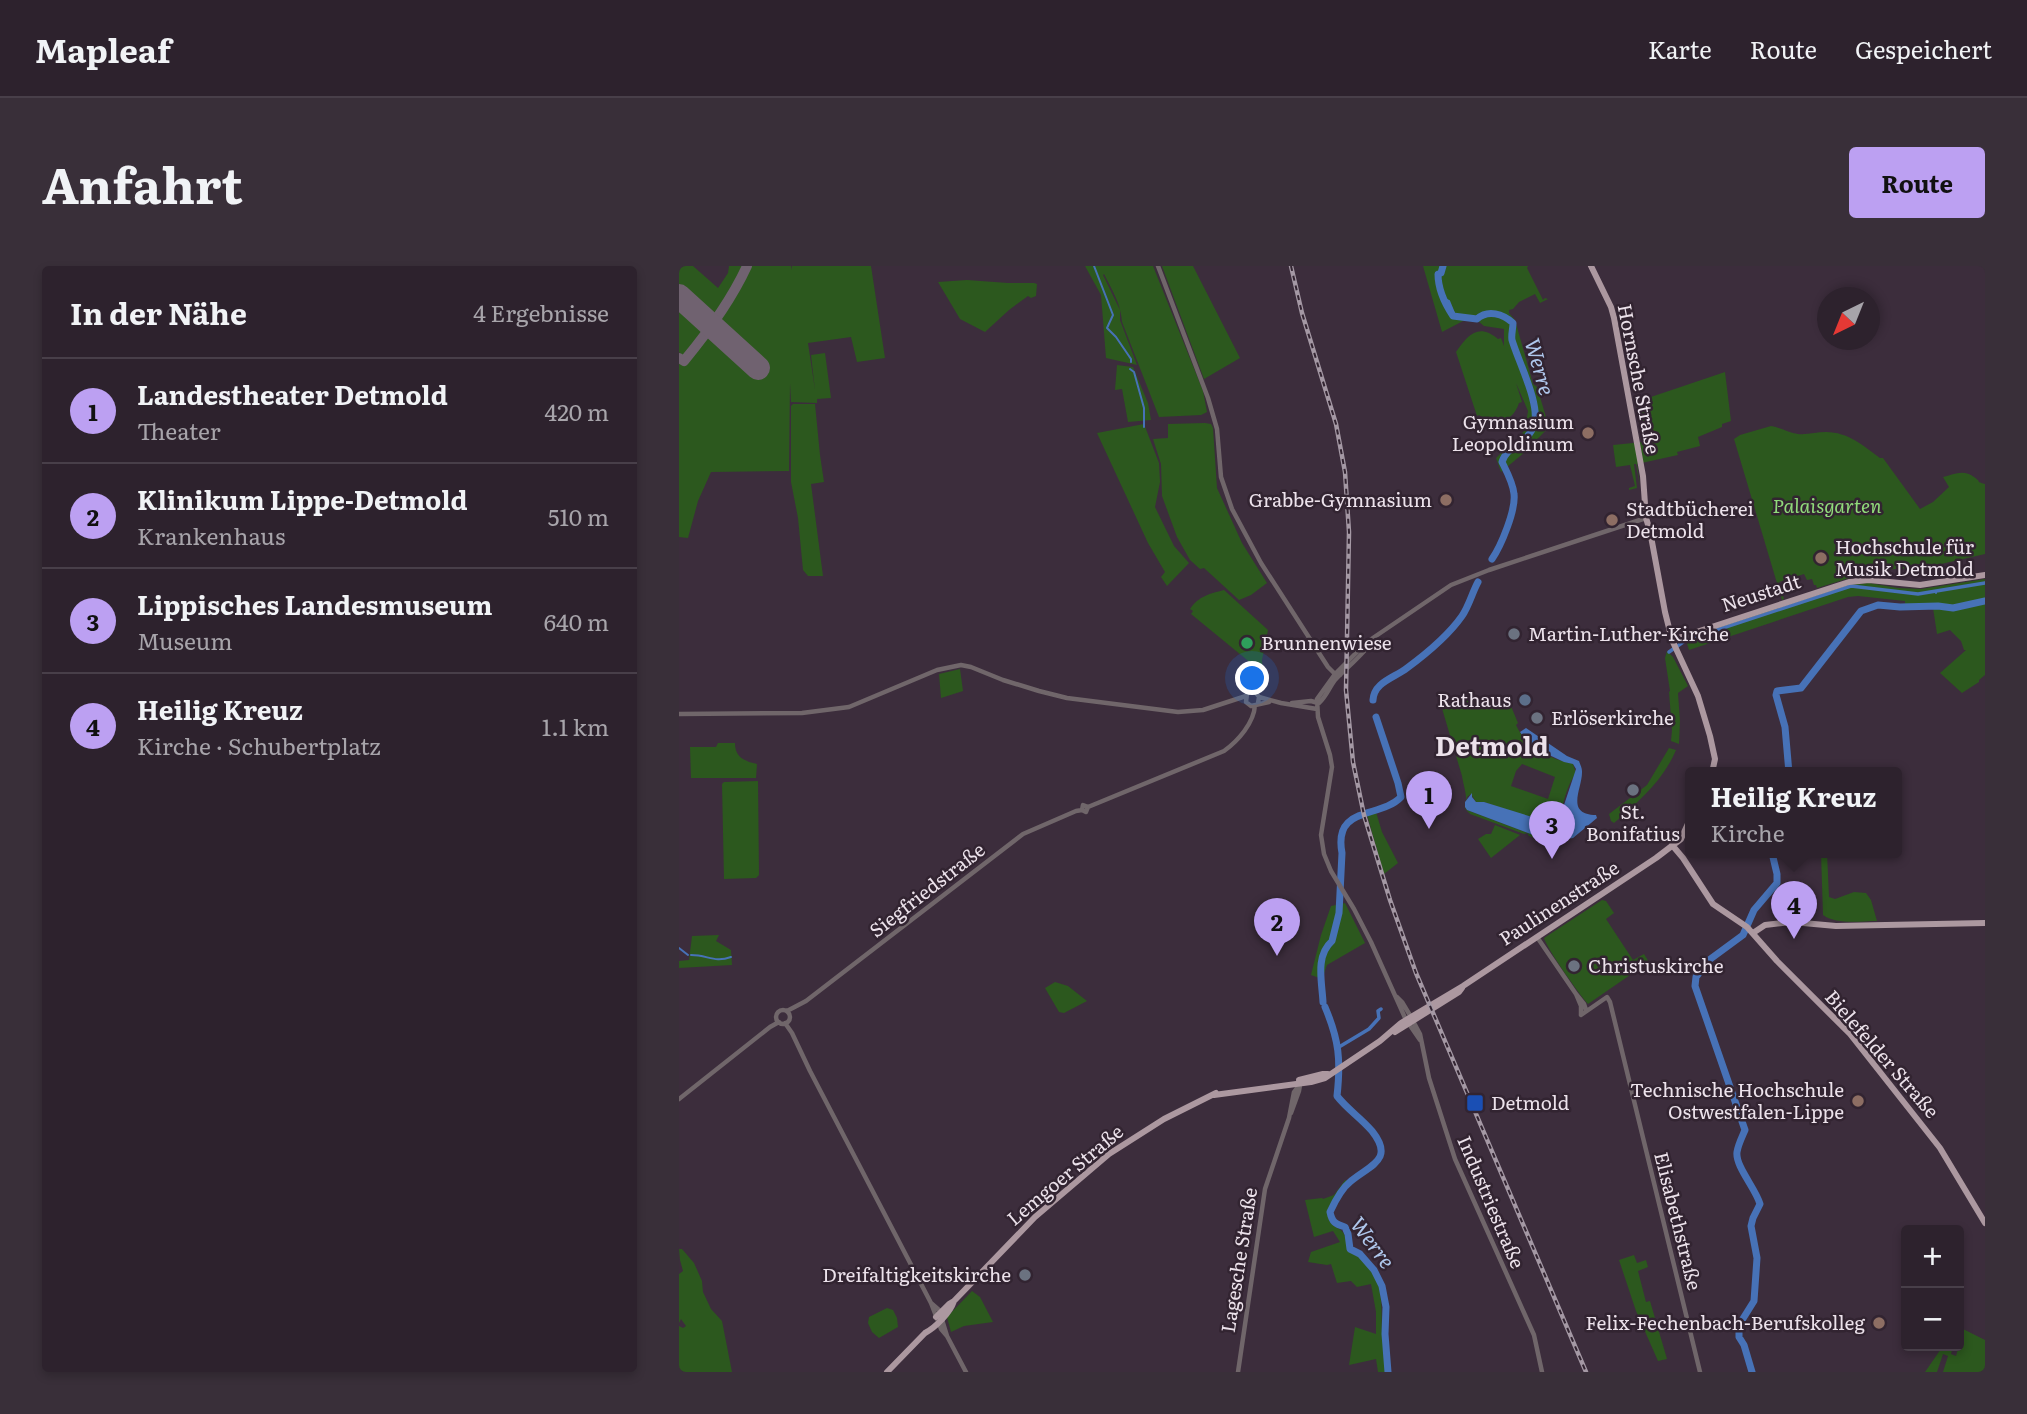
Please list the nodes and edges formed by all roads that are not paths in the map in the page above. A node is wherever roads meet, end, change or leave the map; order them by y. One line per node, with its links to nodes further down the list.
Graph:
1 (1158, 266): 6 (street)
2 (1591, 266): 3 (main road, Hornsche Straße)
3 (1647, 519): 5 (main road, Hornsche Straße); 6 (street)
4 (1985, 575): 5 (main road, Neustadt)
5 (1674, 644): 10 (main road, Hornsche Straße)
6 (1338, 673): 8 (street)
7 (1252, 701): 8 (street); 9 (street); 16 (street, Siegfriedstraße)
8 (1318, 706): 17 (street, Industriestraße)
9 (679, 713)
10 (1713, 767)
11 (1685, 829): 12 (main road, Paulinenstraße)
12 (1674, 843): 14 (main road, Bielefelder Straße); 15 (main road, Paulinenstraße)
13 (1985, 923): 14 (main road)
14 (1753, 933): 20 (main road, Bielefelder Straße)
15 (1537, 937): 17 (main road, Paulinenstraße); 26 (street, Elisabethstraße)
16 (784, 1019): 19 (street, Siegfriedstraße); 21 (street)
17 (1410, 1020): 18 (main road, Paulinenstraße); 25 (street, Industriestraße)
18 (1301, 1081): 21 (main road, Lemgoer Straße); 24 (street, Lagesche Straße)
19 (679, 1099)
20 (1985, 1223)
21 (939, 1317): 22 (main road, Lemgoer Straße); 23 (street)
22 (887, 1372)
23 (966, 1372)
24 (1238, 1372)
25 (1542, 1372)
26 (1700, 1372)

